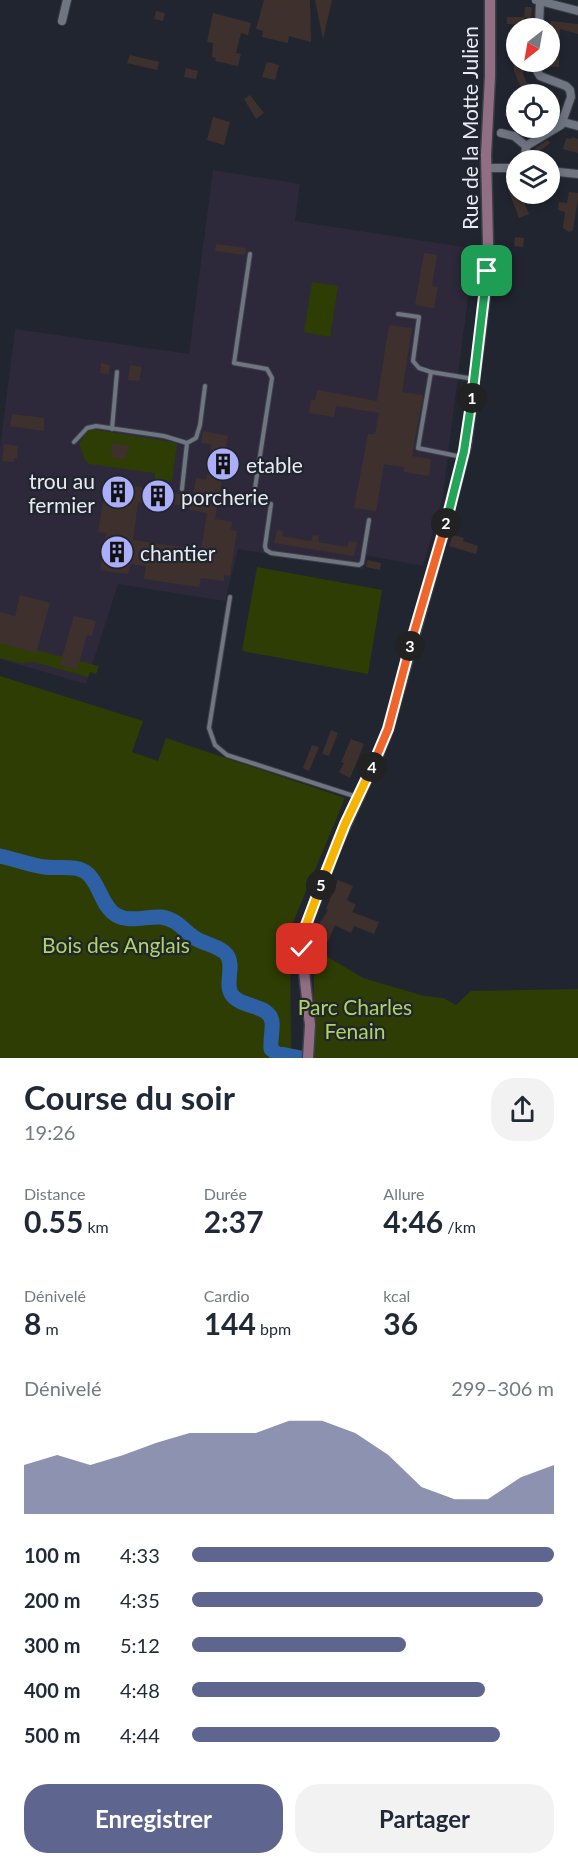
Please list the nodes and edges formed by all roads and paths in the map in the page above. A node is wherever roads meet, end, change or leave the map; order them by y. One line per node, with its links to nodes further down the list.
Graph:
1 (67, 0): 6 (street)
2 (490, 0): 13 (street, Rue de la Motte Julien)
3 (538, 0): 4 (street); 5 (street)
4 (578, 10)
5 (539, 18)
6 (62, 21)
7 (538, 72): 8 (street)
8 (563, 122): 9 (street); 11 (street)
9 (578, 126)
10 (501, 133): 11 (street)
11 (526, 146): 12 (street)
12 (526, 150)
13 (486, 168): 14 (street); 21 (street, Rue de la Motte Julien)
14 (506, 168)
15 (560, 172): 16 (street)
16 (578, 174)
17 (250, 254): 28 (lane)
18 (398, 314): 20 (lane)
19 (117, 372): 23 (lane)
20 (431, 372): 21 (lane); 26 (lane)
21 (474, 379): 26 (street, Rue de la Motte Julien)
22 (205, 386): 25 (lane)
23 (112, 429): 24 (lane); 25 (lane)
24 (74, 442)
25 (187, 442): 27 (lane)
26 (463, 457): 32 (street, Rue de la Motte Julien)
27 (182, 489)
28 (253, 501)
29 (271, 504): 30 (lane)
30 (369, 520)
31 (230, 597): 32 (lane)
32 (357, 797): 33 (street, Rue de la Motte Julien)
33 (309, 1056)

